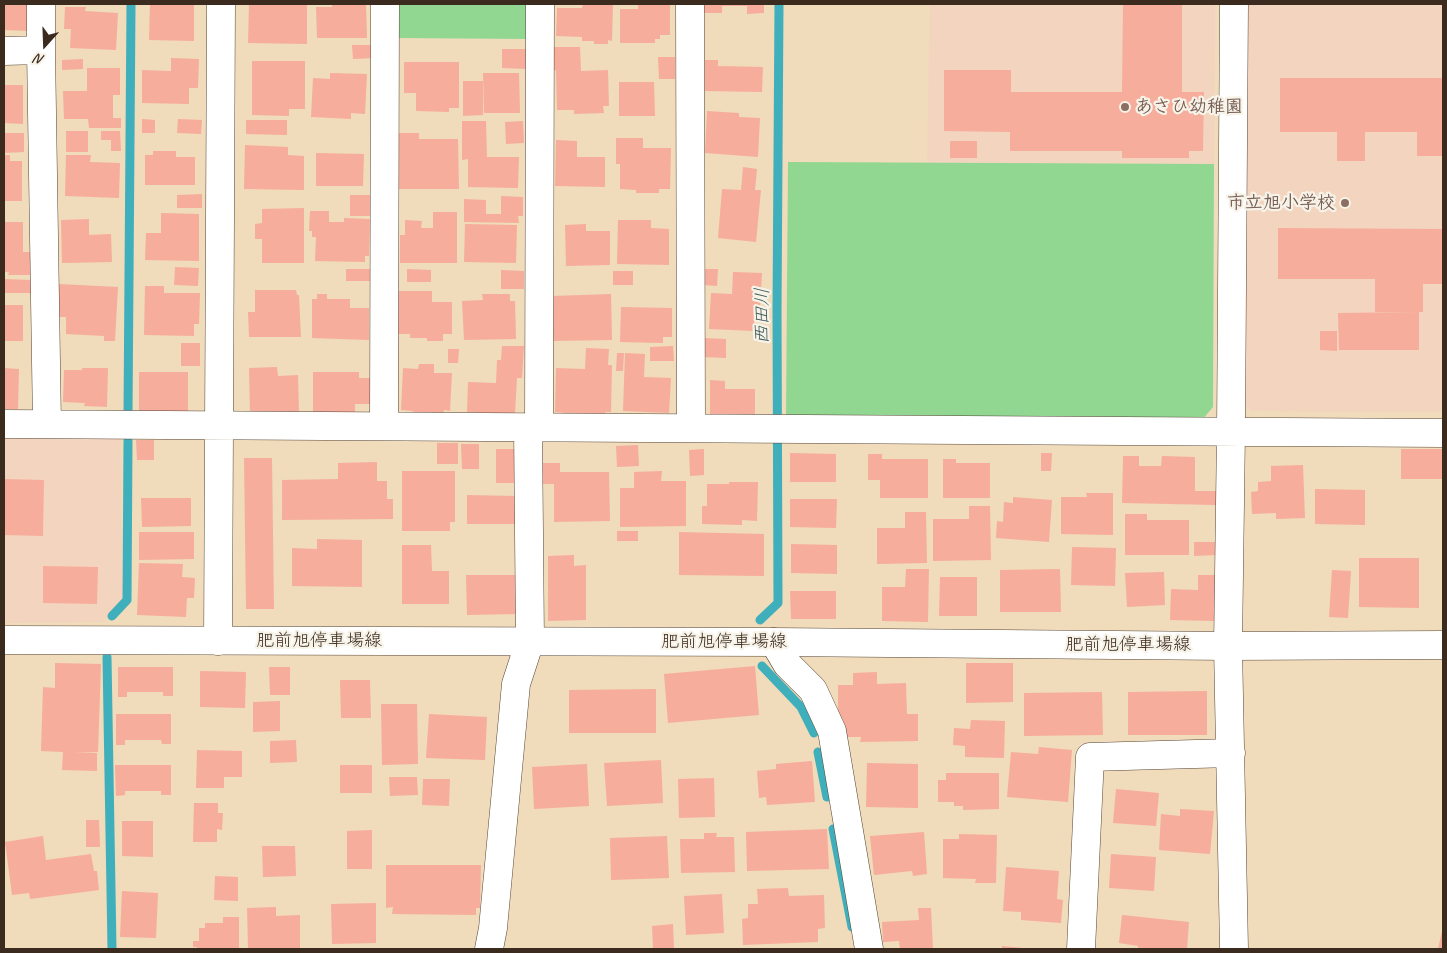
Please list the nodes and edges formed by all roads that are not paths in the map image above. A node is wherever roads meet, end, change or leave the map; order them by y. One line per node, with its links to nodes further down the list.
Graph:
1 (42, 4): 7 (street)
2 (221, 4): 11 (street)
3 (385, 4): 12 (street)
4 (540, 4): 13 (street)
5 (690, 4): 14 (street)
6 (1234, 4): 15 (street)
7 (41, 50): 8 (street); 10 (street)
8 (4, 51)
9 (4, 424): 10 (street)
10 (47, 424): 11 (street)
11 (220, 426): 12 (street); 18 (street)
12 (384, 426): 13 (street)
13 (534, 427): 14 (street); 19 (street)
14 (691, 428): 15 (street)
15 (1231, 432): 16 (street); 22 (street)
16 (1443, 433)
17 (4, 640): 18 (street, 肥前旭停車場線)
18 (218, 641): 19 (street, 肥前旭停車場線)
19 (530, 641): 20 (street, 肥前旭停車場線); 24 (street)
20 (774, 642): 22 (street, 肥前旭停車場線); 25 (street)
21 (1443, 645): 22 (street, 肥前旭停車場線)
22 (1228, 646): 23 (street)
23 (1231, 753): 26 (street); 27 (street)
24 (488, 949)
25 (869, 949)
26 (1081, 949)
27 (1234, 949)

